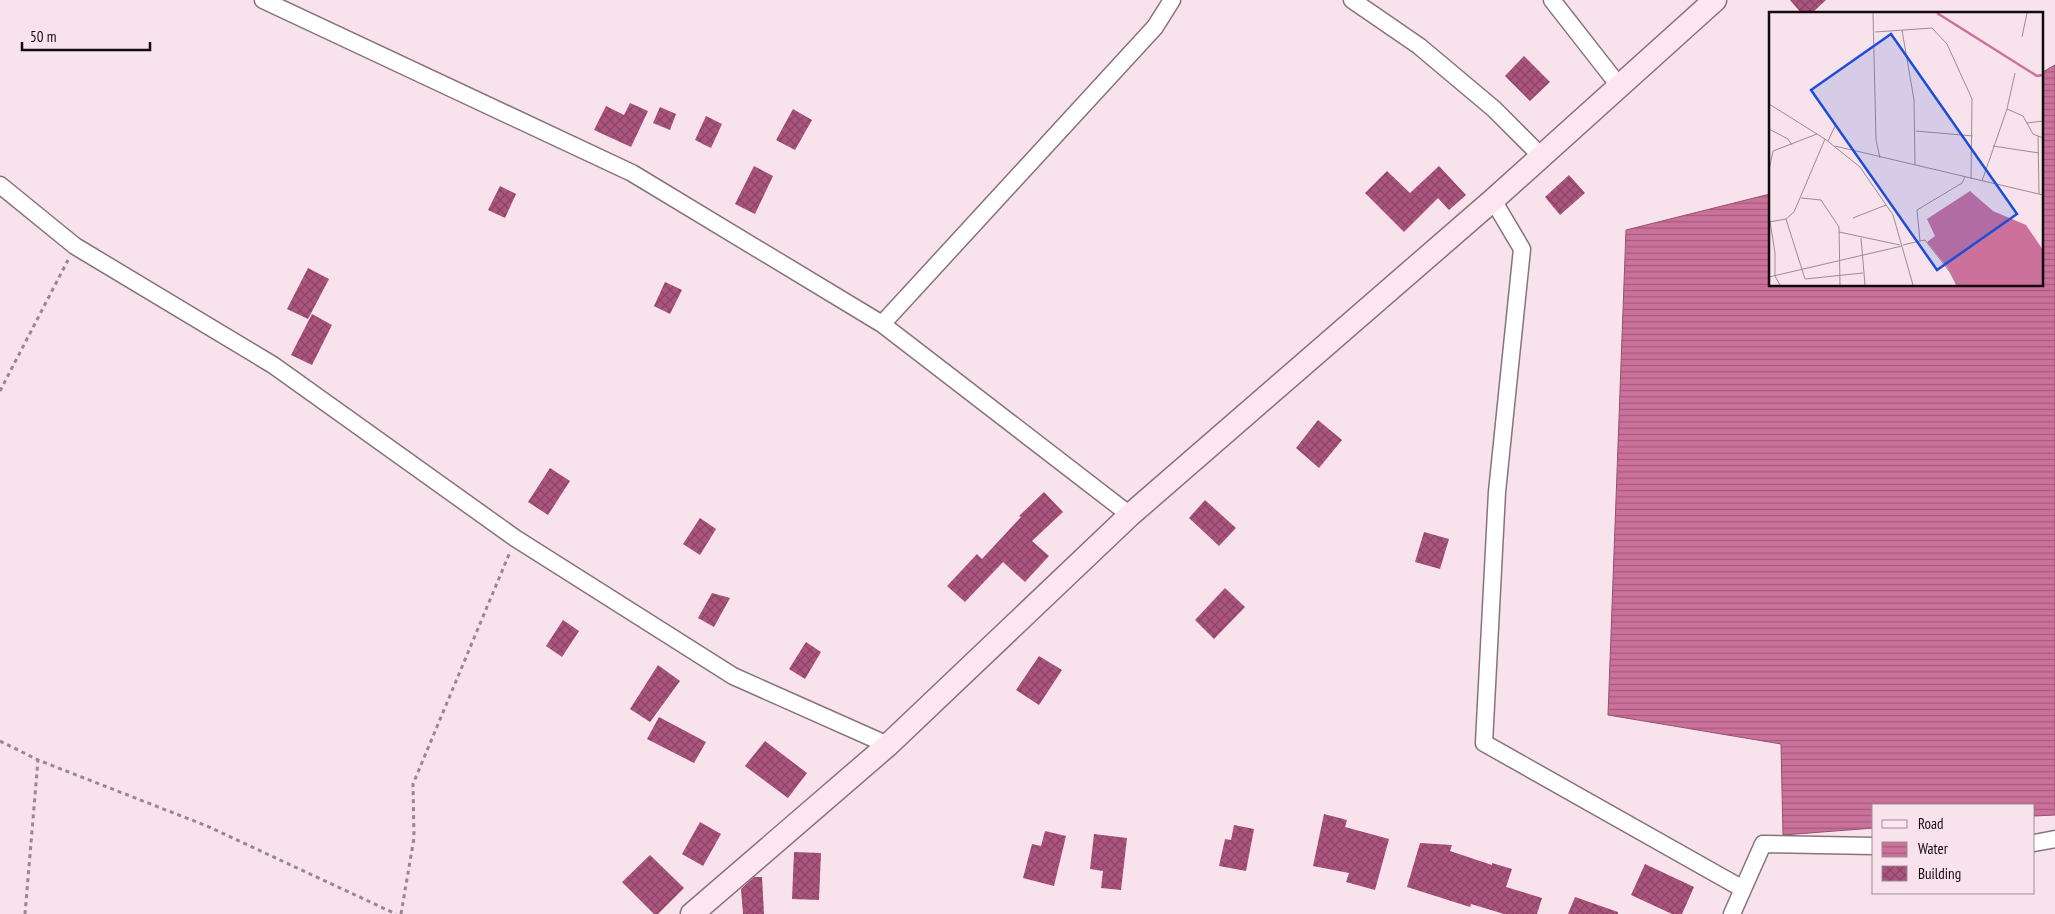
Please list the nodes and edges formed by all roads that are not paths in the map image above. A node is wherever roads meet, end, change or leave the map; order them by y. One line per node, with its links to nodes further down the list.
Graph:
1 (263, 0): 10 (street)
2 (1172, 0): 10 (street)
3 (1352, 0): 7 (street)
4 (1552, 0): 6 (street)
5 (1716, 0): 6 (street)
6 (1620, 87): 7 (street)
7 (1542, 157): 9 (street)
8 (0, 184): 12 (street)
9 (1493, 200): 11 (street); 16 (street)
10 (882, 324): 11 (street)
11 (1130, 514): 12 (street)
12 (888, 745): 17 (street)
13 (2055, 839): 14 (street)
14 (2035, 843)
15 (1872, 846): 16 (street)
16 (1743, 889): 18 (street)
17 (692, 914)
18 (1732, 914)

